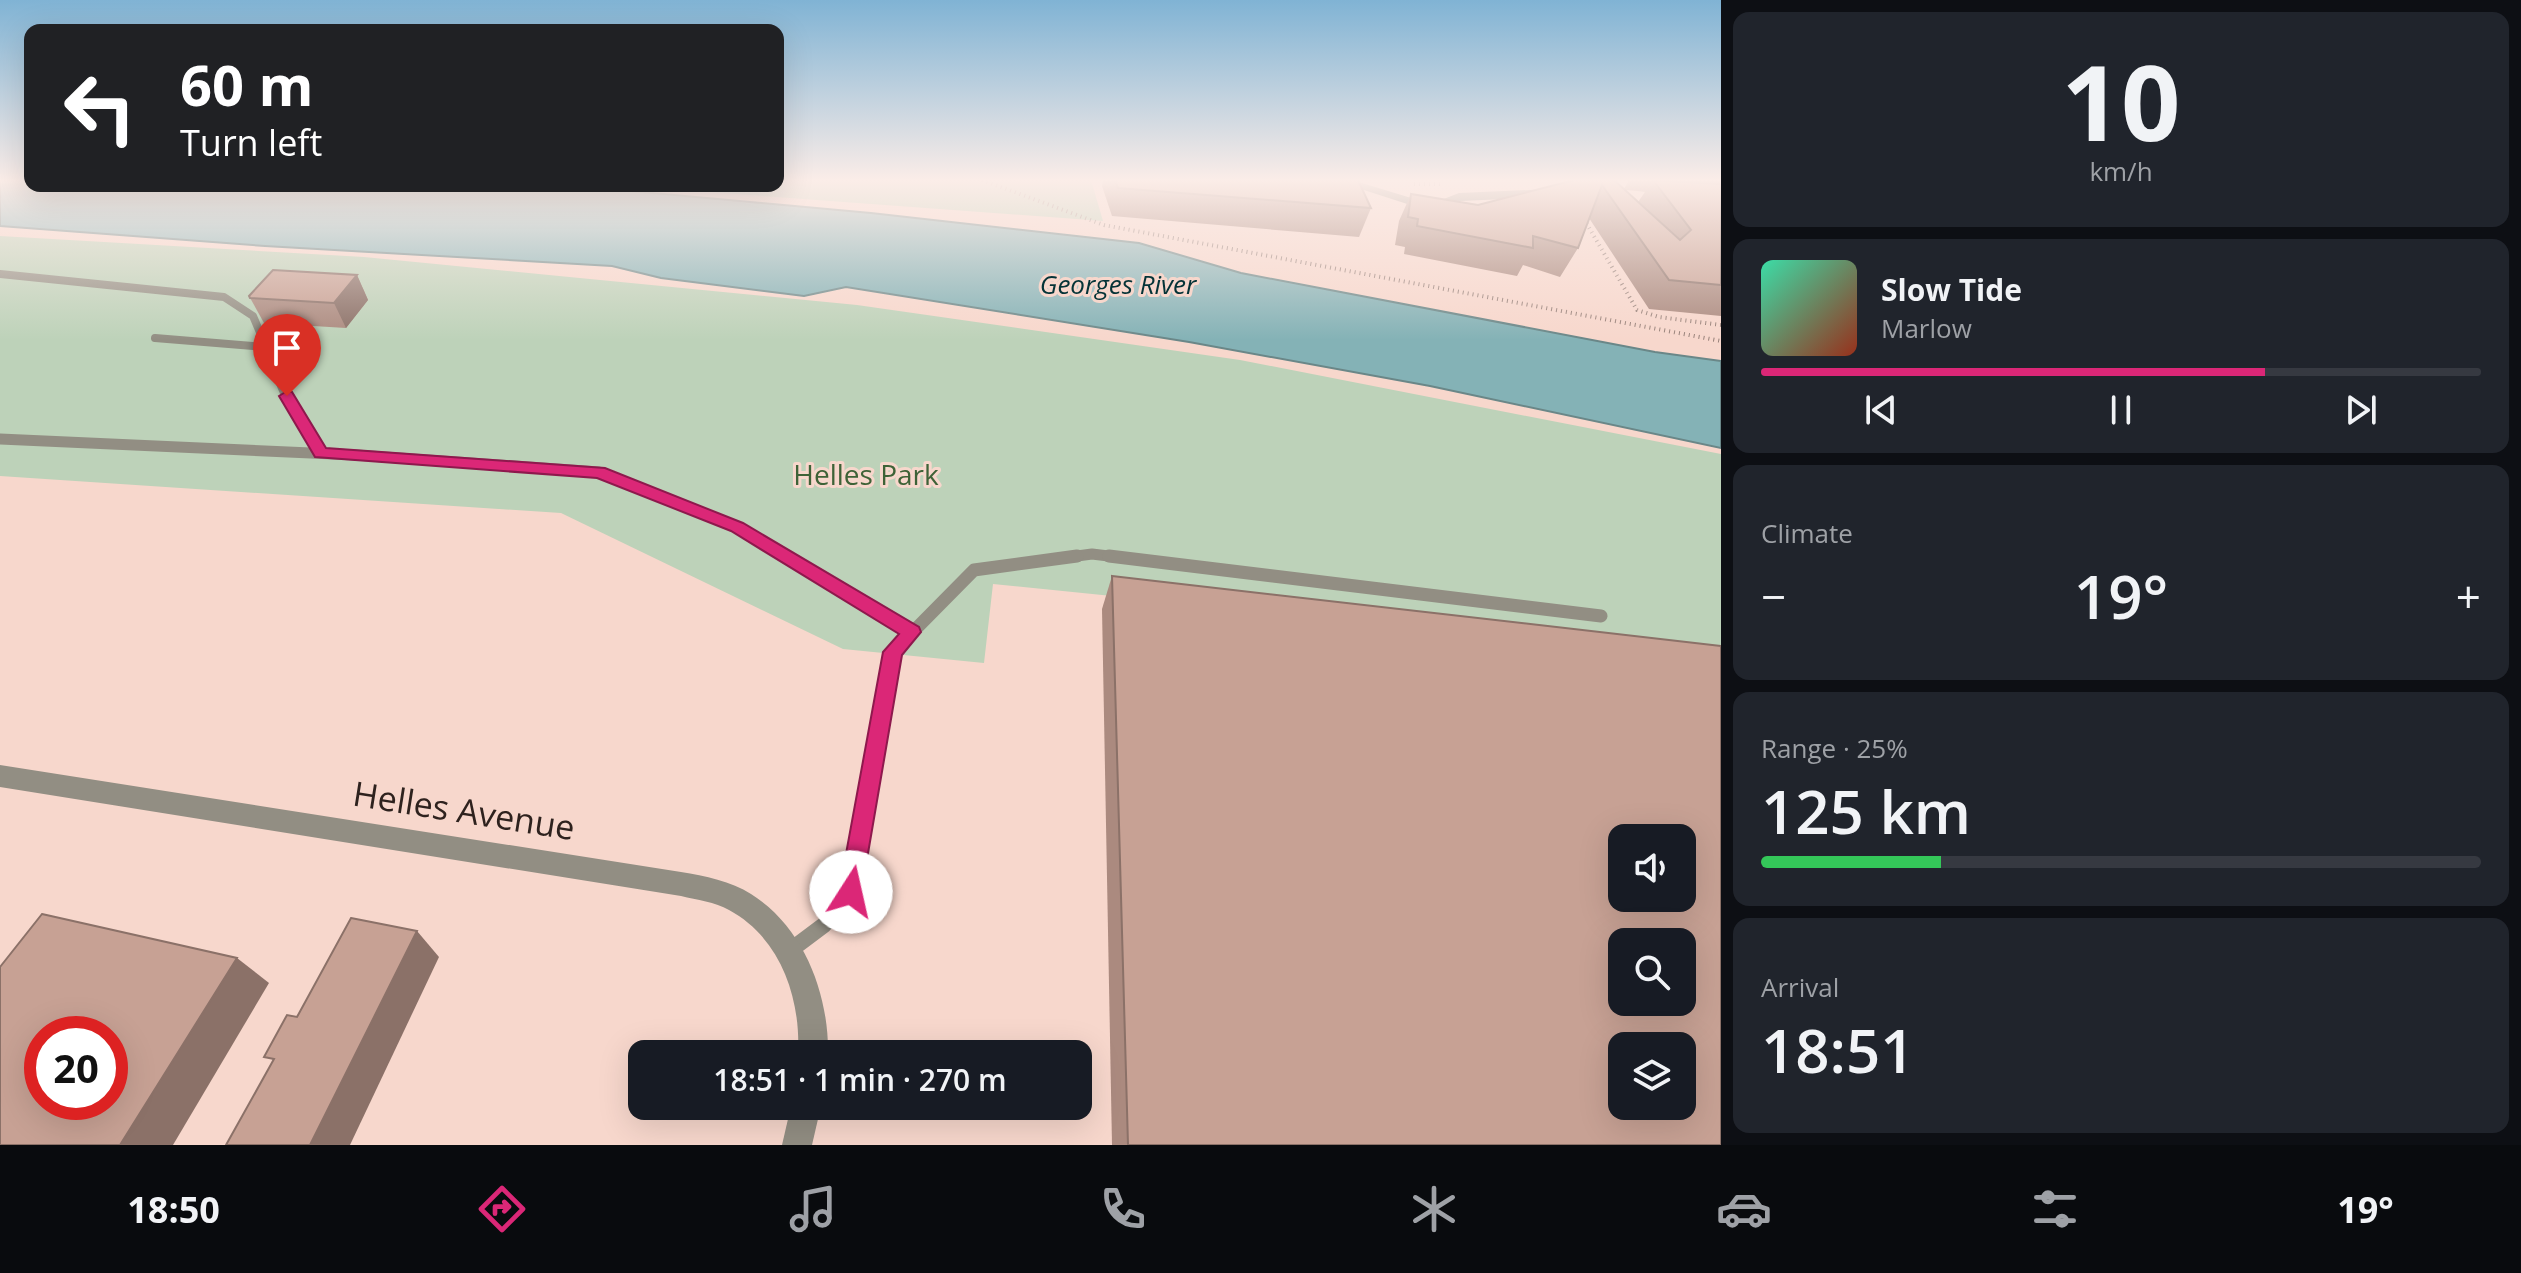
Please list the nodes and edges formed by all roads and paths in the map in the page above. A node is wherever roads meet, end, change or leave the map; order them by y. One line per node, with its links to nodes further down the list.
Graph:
1 (1147, 233): 6 (path)
2 (1592, 233): 4 (path)
3 (0, 274): 7 (lane)
4 (1721, 325)
5 (155, 338): 7 (lane)
6 (1721, 341)
7 (266, 347): 9 (lane)
8 (0, 439): 9 (lane)
9 (321, 453): 11 (lane)
10 (1601, 616): 11 (lane)
11 (912, 632): 13 (lane)
12 (0, 776): 13 (street, Helles Avenue)
13 (788, 952): 14 (street, Helles Avenue)
14 (812, 1040)
15 (803, 1120): 16 (street)
16 (797, 1145)

